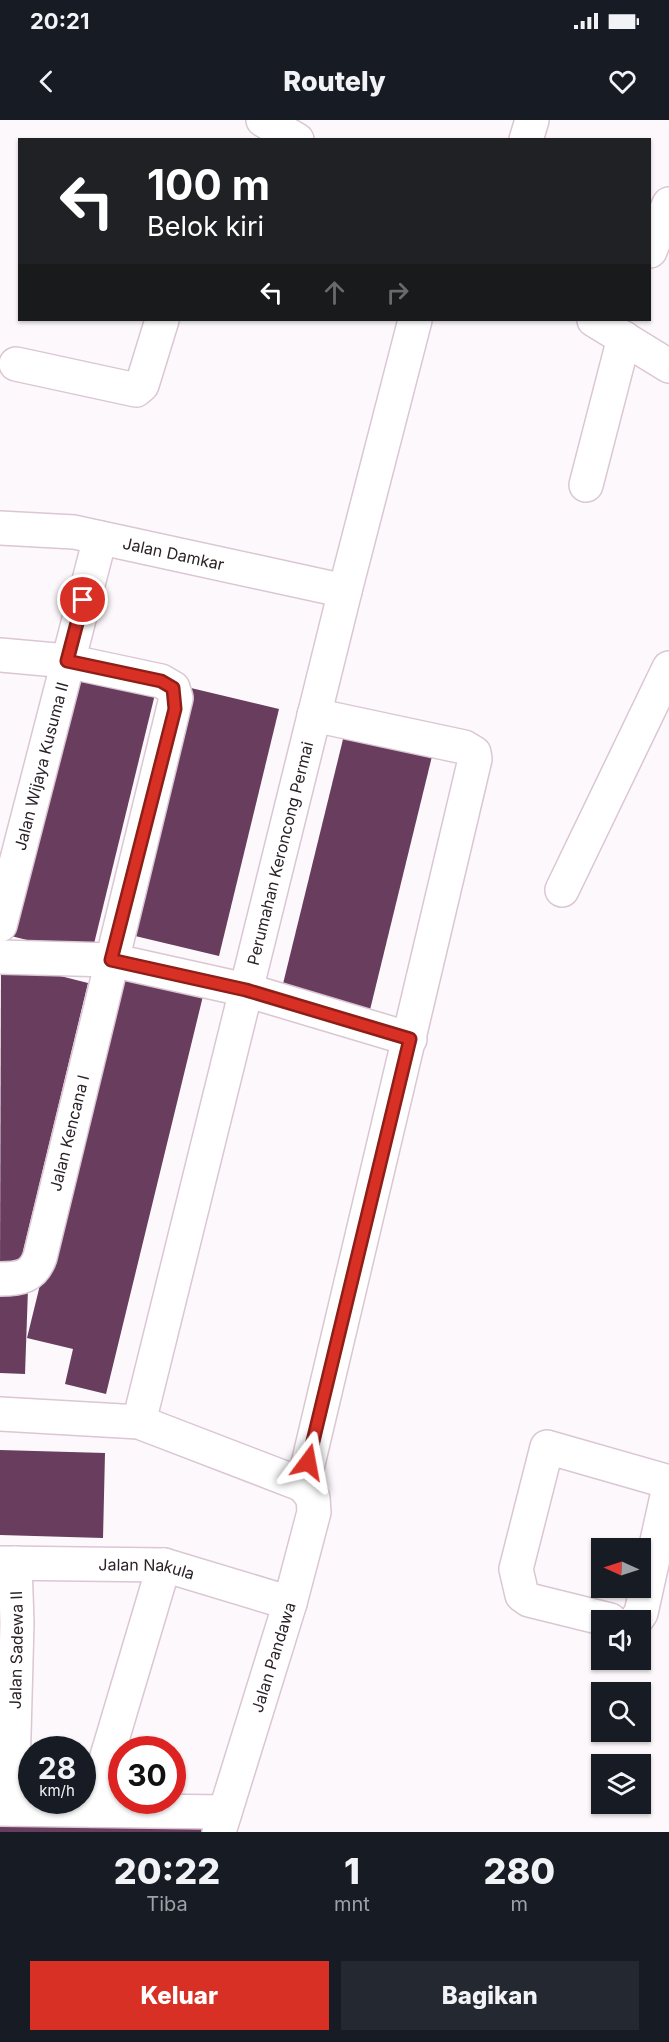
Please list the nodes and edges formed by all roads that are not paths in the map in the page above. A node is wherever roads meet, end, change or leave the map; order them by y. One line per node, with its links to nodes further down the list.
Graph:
1 (532, 120): 2 (street)
2 (527, 138)
3 (669, 204): 4 (street)
4 (651, 249)
5 (162, 321): 8 (street)
6 (415, 321): 13 (street, Perumahan Keroncong Permai)
7 (614, 327): 9 (street); 10 (street)
8 (16, 364)
9 (669, 366)
10 (586, 484)
11 (0, 528): 12 (street, Jalan Damkar)
12 (100, 538): 13 (street, Jalan Damkar); 15 (street, Jalan Wijaya Kusuma II)
13 (345, 591): 17 (street, Perumahan Keroncong Permai)
14 (0, 655): 15 (street)
15 (67, 661): 19 (street, Jalan Wijaya Kusuma II); 21 (street, Jalan Kencana I)
16 (669, 668): 18 (street)
17 (314, 715): 22 (street, Perumahan Keroncong Permai); 23 (street)
18 (562, 890)
19 (0, 925)
20 (0, 957): 21 (street)
21 (111, 960): 22 (street); 24 (street, Jalan Kencana I)
22 (246, 990): 23 (street); 26 (street, Perumahan Keroncong Permai)
23 (410, 1039): 28 (street)
24 (0, 1279)
25 (0, 1414): 26 (street)
26 (139, 1422): 28 (street)
27 (669, 1482): 34 (street)
28 (303, 1485): 32 (street, Jalan Pandawa)
29 (669, 1487): 33 (street)
30 (8, 1563): 31 (street, Jalan Nakula); 36 (street, Jalan Sadewa II)
31 (164, 1565): 32 (street, Jalan Nakula); 35 (street)
32 (290, 1603): 38 (street, Jalan Pandawa)
33 (642, 1610)
34 (591, 1615)
35 (96, 1793)
36 (6, 1809)
37 (96, 1810): 38 (street)
38 (222, 1822)

